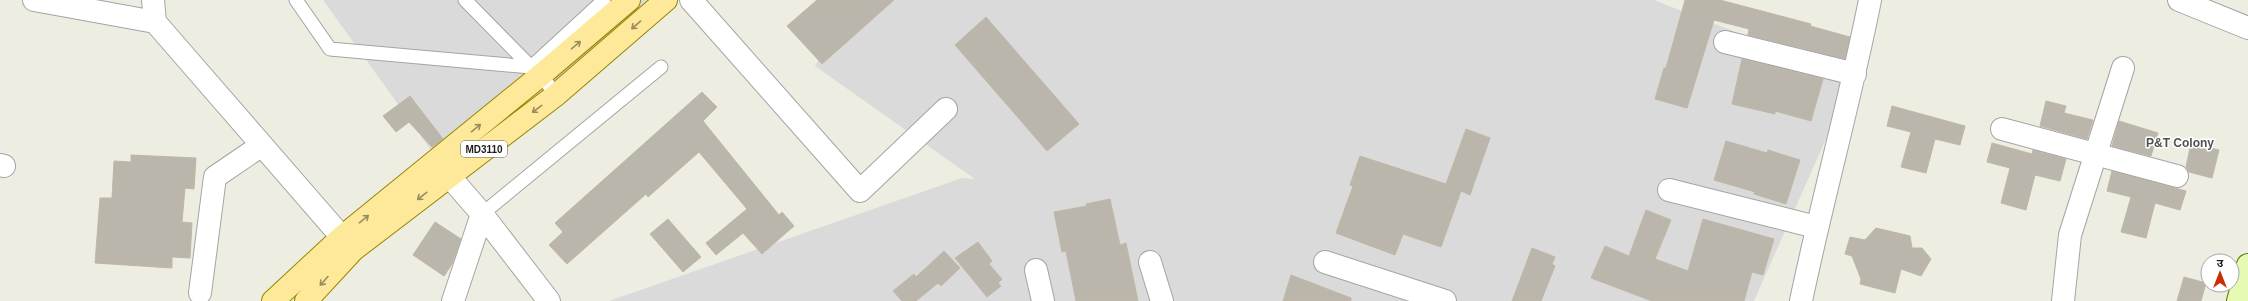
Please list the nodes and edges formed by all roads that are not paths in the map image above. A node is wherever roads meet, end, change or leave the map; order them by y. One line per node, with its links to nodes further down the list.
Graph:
1 (34, 0): 11 (street)
2 (153, 0): 11 (street)
3 (296, 0): 16 (lane)
4 (465, 0): 16 (lane)
5 (604, 0): 16 (lane)
6 (629, 0): 16 (main road, MD3110, one-way to 6)
7 (666, 0): 18 (main road, MD3110, one-way to 18)
8 (692, 0): 19 (street)
9 (1870, 0): 17 (street)
10 (2179, 0): 12 (street)
11 (155, 22): 21 (street)
12 (2248, 28)
13 (1725, 42): 17 (street)
14 (661, 67): 26 (lane)
15 (2123, 68): 22 (street)
16 (536, 71): 18 (lane); 23 (main road, MD3110, one-way to 16)
17 (1855, 74): 27 (street)
18 (556, 95): 23 (main road, MD3110, one-way to 23)
19 (946, 109)
20 (2002, 129): 22 (street)
21 (262, 145): 28 (street); 33 (street)
22 (2097, 155): 24 (street); 42 (street)
23 (443, 168): 26 (street); 28 (main road, MD3110)
24 (2177, 176)
25 (1669, 190): 27 (street)
26 (482, 214): 36 (street); 37 (street)
27 (1816, 227): 41 (street)
28 (348, 243): 34 (main road, MD3110); 35 (main road, MD3110, one-way to 35)
29 (1150, 262): 39 (street)
30 (1325, 262): 40 (street)
31 (2248, 265): 43 (main road)
32 (1036, 270): 38 (street)
33 (200, 293)
34 (273, 301)
35 (306, 301)
36 (453, 301)
37 (548, 301)
38 (1043, 301)
39 (1162, 301)
40 (1445, 301)
41 (1801, 301)
42 (2063, 301)
43 (2238, 301)

